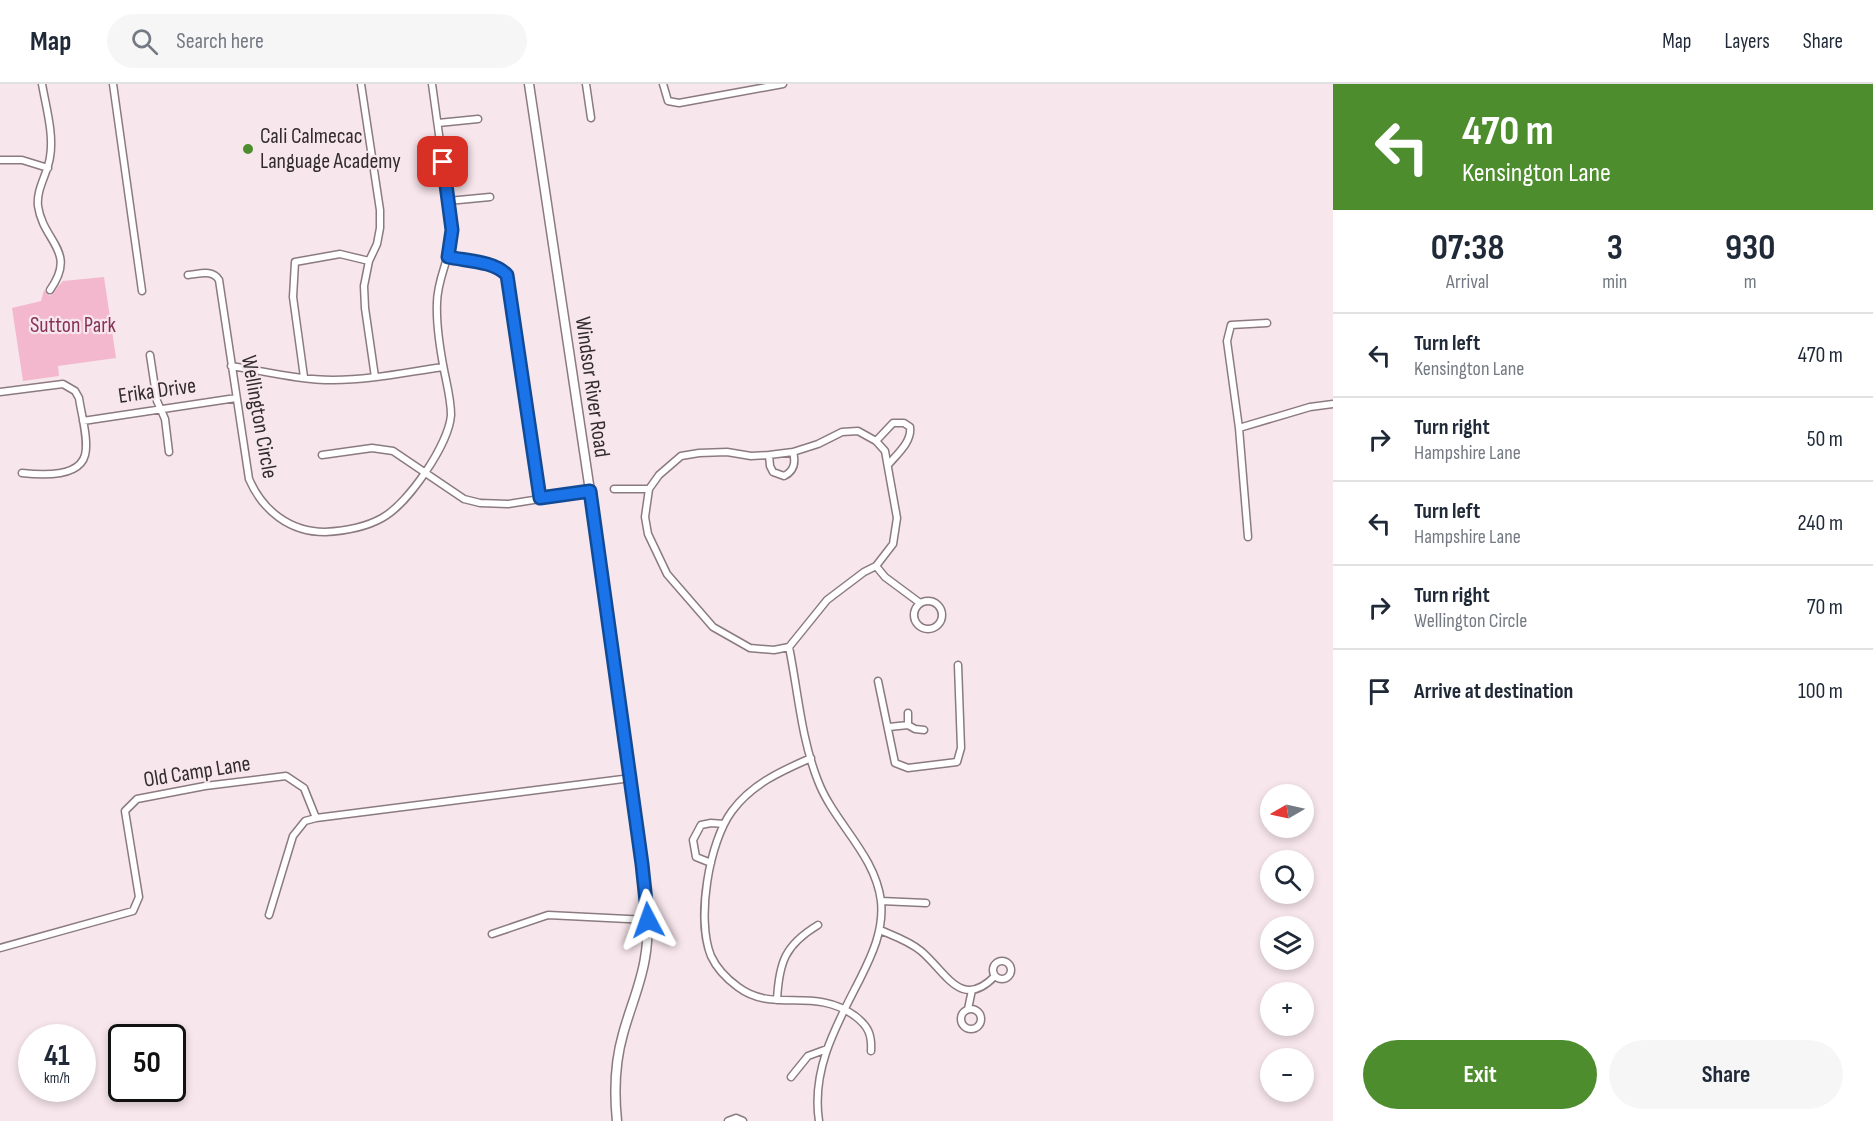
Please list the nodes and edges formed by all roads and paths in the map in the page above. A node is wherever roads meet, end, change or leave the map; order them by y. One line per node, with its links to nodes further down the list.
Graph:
1 (42, 84): 13 (street)
2 (113, 84): 20 (street)
3 (361, 84): 17 (street)
4 (432, 84): 11 (street, Wellington Circle)
5 (529, 84): 43 (main road, Windsor River Road)
6 (586, 84): 9 (street)
7 (663, 84): 8 (street)
8 (783, 84)
9 (591, 118)
10 (478, 119): 11 (street)
11 (438, 123): 15 (street, Wellington Circle)
12 (0, 160): 13 (street)
13 (48, 168): 19 (street)
14 (490, 197): 15 (street)
15 (448, 201): 16 (street, Wellington Circle)
16 (448, 257): 24 (street, Wellington Circle); 44 (street)
17 (369, 261): 25 (street); 26 (street)
18 (188, 275): 23 (street, Wellington Circle)
19 (50, 290)
20 (142, 291)
21 (1267, 323): 32 (street)
22 (150, 355): 30 (street)
23 (231, 366): 26 (street); 28 (street, Wellington Circle)
24 (443, 367): 25 (street); 39 (street, Wellington Circle)
25 (375, 376): 26 (street)
26 (304, 377)
27 (0, 392): 31 (street)
28 (236, 398): 30 (street, Erika Drive); 39 (street, Wellington Circle)
29 (1333, 404): 32 (street)
30 (162, 409): 31 (street, Erika Drive); 34 (street)
31 (83, 421): 40 (street)
32 (1239, 428): 45 (street)
33 (876, 441): 35 (street); 38 (street); 38 (street)
34 (169, 452)
35 (793, 452): 37 (street); 37 (street)
36 (322, 455): 39 (street)
37 (769, 455): 42 (street)
38 (888, 465): 46 (street)
39 (425, 471): 44 (street)
40 (22, 473)
41 (614, 489): 42 (street)
42 (649, 489): 48 (street)
43 (590, 491): 44 (street); 56 (main road, Windsor River Road)
44 (540, 498)
45 (1248, 537)
46 (876, 566): 47 (street); 48 (street)
47 (920, 603): 47 (street)
48 (789, 647): 55 (street)
49 (958, 665): 53 (street)
50 (878, 681): 53 (street)
51 (908, 713): 52 (street)
52 (908, 725): 53 (street); 54 (street)
53 (889, 727)
54 (924, 730)
55 (811, 758): 58 (street); 60 (street)
56 (630, 778): 57 (street); 63 (main road, Windsor River Road)
57 (315, 818): 62 (street); 67 (street, Old Camp Lane)
58 (724, 824): 59 (street); 59 (street)
59 (711, 863): 70 (street)
60 (881, 901): 61 (street); 65 (street)
61 (926, 903)
62 (270, 915)
63 (648, 920): 66 (street); 76 (main road, Windsor River Road)
64 (818, 925): 70 (street)
65 (880, 930): 69 (street); 71 (street)
66 (492, 934)
67 (0, 948)
68 (995, 976): 69 (street)
69 (972, 990): 72 (street)
70 (777, 1000): 71 (street)
71 (845, 1009): 73 (street); 74 (street)
72 (968, 1009)
73 (827, 1049): 75 (street); 79 (street)
74 (872, 1051)
75 (791, 1077)
76 (616, 1121)
77 (728, 1121): 78 (street)
78 (743, 1121)
79 (819, 1121)

